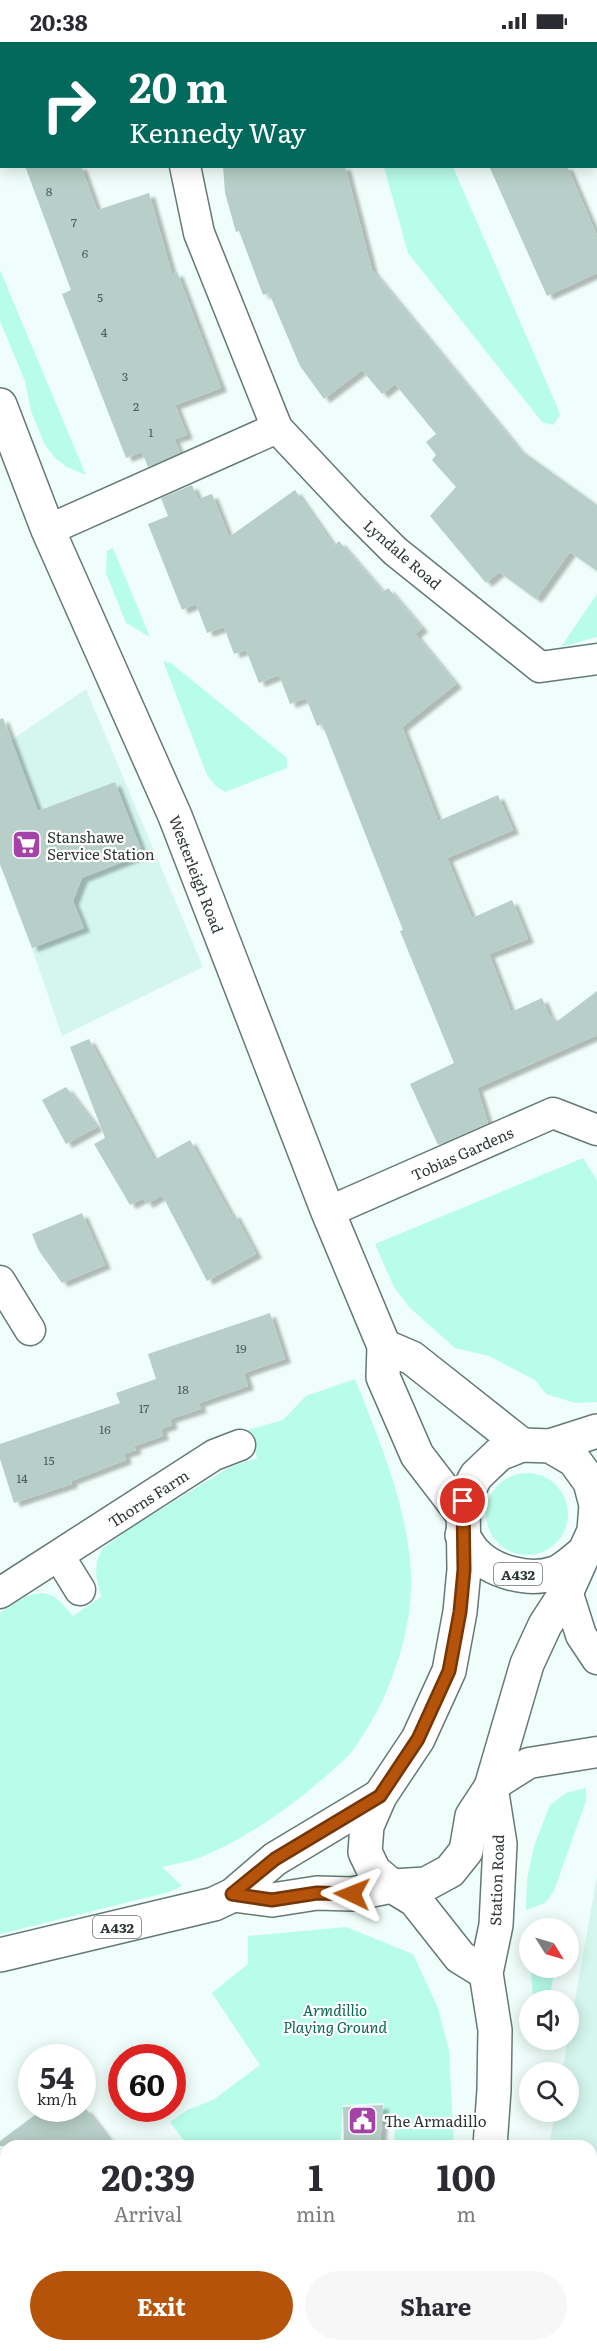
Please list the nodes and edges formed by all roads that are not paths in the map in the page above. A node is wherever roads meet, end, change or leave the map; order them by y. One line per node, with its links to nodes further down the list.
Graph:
1 (185, 168): 3 (street, Lyndale Road)
2 (0, 405): 4 (main road, Westerleigh Road)
3 (277, 428): 4 (street); 5 (street, Lyndale Road)
4 (48, 530): 7 (main road, Westerleigh Road)
5 (597, 659)
6 (597, 1130): 7 (street, Tobias Gardens)
7 (328, 1212): 10 (main road, Westerleigh Road)
8 (0, 1281): 9 (street)
9 (30, 1330)
10 (384, 1346): 13 (main road); 14 (main road, Westerleigh Road)
11 (597, 1431): 13 (main road, A432)
12 (240, 1445): 16 (street, Thorns Farm)
13 (536, 1445): 14 (main road, A432); 15 (main road)
14 (462, 1525): 15 (main road, A432); 23 (main road, A432)
15 (591, 1539): 18 (main road)
16 (59, 1556): 17 (street); 19 (street, Thorns Farm)
17 (80, 1590)
18 (567, 1591): 20 (street); 22 (main road)
19 (0, 1593)
20 (597, 1659)
21 (597, 1752): 22 (street)
22 (491, 1787): 24 (main road); 27 (main road, Station Road)
23 (380, 1796): 24 (main road, A432); 25 (main road, A432)
24 (392, 1886): 25 (main road); 27 (main road)
25 (232, 1894): 26 (main road, A432)
26 (0, 1954)
27 (486, 1973): 28 (main road, Station Road)
28 (490, 2140)

